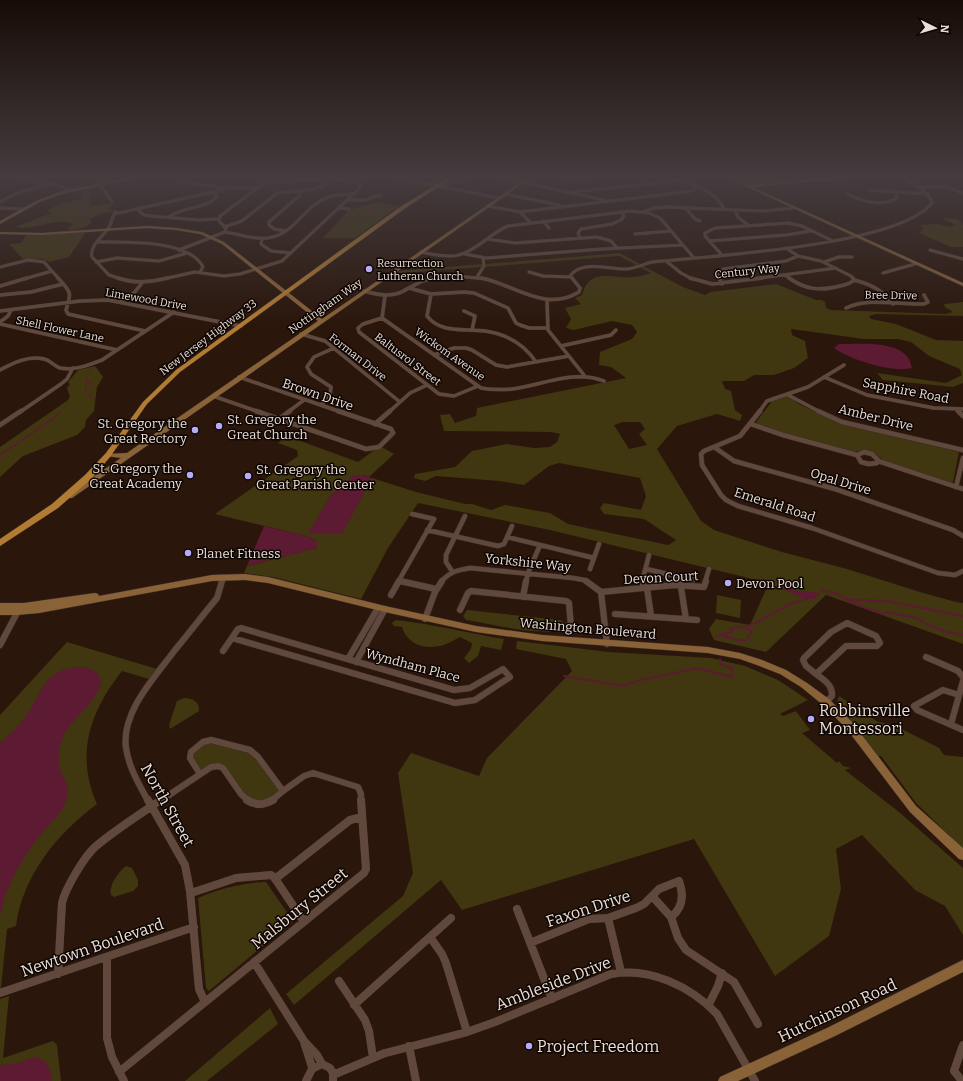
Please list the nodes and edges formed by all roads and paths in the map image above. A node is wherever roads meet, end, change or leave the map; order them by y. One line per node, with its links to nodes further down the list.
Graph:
1 (109, 225): 19 (street)
2 (228, 225): 17 (street)
3 (269, 225): 20 (street)
4 (293, 225): 20 (street)
5 (321, 225): 41 (street)
6 (378, 225): 71 (main road, New Jersey Highway 33)
7 (460, 225): 39 (street, Nottingham Way)
8 (514, 225): 30 (street)
9 (547, 225): 18 (street)
10 (598, 225): 28 (street)
11 (666, 225): 21 (street)
12 (756, 225): 16 (street)
13 (800, 225): 22 (street)
14 (831, 225): 26 (street)
15 (892, 225): 26 (street)
16 (749, 226): 31 (street)
17 (224, 227): 23 (street)
18 (549, 228)
19 (108, 229): 24 (street); 27 (street); 33 (street)
20 (286, 231): 29 (street)
21 (671, 231): 25 (street); 34 (street)
22 (811, 231): 31 (street); 32 (street)
23 (225, 232): 27 (street); 29 (street)
24 (0, 233)
25 (635, 234)
26 (854, 236): 32 (street); 52 (street)
27 (212, 238): 37 (street); 55 (street)
28 (580, 238): 30 (street); 35 (street)
29 (262, 239): 41 (street)
30 (486, 239): 42 (street)
31 (709, 241): 43 (street)
32 (833, 241): 36 (street)
33 (97, 242): 37 (street); 50 (street)
34 (683, 245): 35 (street); 47 (street)
35 (617, 248): 46 (street)
36 (786, 248): 43 (street); 44 (street)
37 (179, 250): 40 (street)
38 (930, 250): 48 (street)
39 (421, 252): 42 (street); 70 (street, Nottingham Way)
40 (187, 253): 50 (street); 57 (street)
41 (291, 253): 55 (street)
42 (465, 254): 46 (street)
43 (721, 254): 47 (street)
44 (798, 256): 51 (street); 66 (street)
45 (852, 257): 51 (street)
46 (483, 258): 61 (street)
47 (694, 258): 49 (street)
48 (963, 259)
49 (666, 261): 62 (street); 66 (street, Century Way)
50 (96, 262): 64 (street)
51 (824, 262): 54 (street)
52 (915, 264): 59 (street); 67 (street)
53 (0, 267): 56 (street)
54 (836, 268): 60 (street, Century Way); 63 (street)
55 (256, 269): 57 (street); 71 (street)
56 (52, 271): 65 (street); 68 (street)
57 (200, 272): 64 (street)
58 (529, 272): 62 (street)
59 (883, 273)
60 (786, 276): 63 (street); 66 (street, Century Way)
61 (478, 277): 69 (street); 76 (street)
62 (570, 277): 76 (street)
63 (854, 280): 79 (street)
64 (142, 283): 78 (street)
65 (64, 284): 73 (street); 77 (street)
66 (722, 284)
67 (963, 285)
68 (0, 286)
69 (409, 288): 72 (street); 75 (street)
70 (364, 291): 75 (street); 86 (street, Nottingham Way)
71 (286, 293): 86 (street); 88 (main road, New Jersey Highway 33)
72 (431, 294): 89 (street); 90 (street)
73 (0, 295)
74 (924, 295): 79 (street, Bree Drive)
75 (385, 296): 85 (street)
76 (547, 300): 89 (street)
77 (69, 302): 78 (street, Limewood Drive); 81 (street, Limewood Drive); 92 (street)
78 (121, 302): 84 (street, Limewood Drive)
79 (893, 304): 80 (street, Bree Drive)
80 (846, 308)
81 (11, 310): 82 (street, Limewood Drive); 87 (street)
82 (0, 311)
83 (464, 311): 90 (street)
84 (174, 312): 88 (street, Limewood Drive); 92 (street)
85 (382, 318): 97 (street, Wickom Avenue); 107 (street, Baltusrol Street)
86 (321, 321): 93 (street, Nottingham Way)
87 (0, 323): 96 (street, Shell Flower Lane)
88 (241, 326): 124 (main road, New Jersey Highway 33)
89 (547, 328): 94 (street)
90 (472, 330): 99 (street)
91 (616, 330): 94 (street)
92 (145, 332): 96 (street)
93 (302, 334): 95 (street, Forman Drive); 104 (street, Nottingham Way)
94 (561, 346): 98 (street)
95 (334, 348): 112 (street, Forman Drive); 113 (street)
96 (116, 350): 101 (street)
97 (434, 355): 99 (street); 108 (street, Wickom Avenue)
98 (569, 356): 99 (street); 103 (street)
99 (536, 362)
100 (844, 365): 105 (street, Emerald Road)
101 (73, 368): 102 (street); 120 (street)
102 (0, 370)
103 (584, 375): 106 (street, Wickom Avenue); 108 (street, Wickom Avenue)
104 (239, 377): 110 (street, Nottingham Way); 111 (street, Brown Drive)
105 (824, 377): 109 (street, Emerald Road); 115 (street, Sapphire Road)
106 (604, 381)
107 (427, 385): 108 (street, Baltusrol Street); 112 (street)
108 (478, 386)
109 (788, 395): 119 (street, Emerald Road); 122 (street, Amber Drive)
110 (213, 396): 117 (street); 123 (street, Nottingham Way)
111 (304, 400): 113 (street, Brown Drive); 117 (street)
112 (400, 402): 118 (street)
113 (321, 405): 118 (street, Brown Drive)
114 (963, 409): 115 (street, Sapphire Road)
115 (956, 410): 116 (street)
116 (963, 416)
117 (279, 419): 118 (street, Brown Drive)
118 (375, 424)
119 (751, 424): 121 (street, Emerald Road); 125 (street)
120 (0, 425)
121 (714, 447): 135 (street, Opal Drive); 147 (street, Emerald Road)
122 (963, 450)
123 (130, 453): 124 (street, Nottingham Way); 130 (street, Nottingham Way)
124 (108, 455): 130 (main road, New Jersey Highway 33)
125 (857, 455): 127 (street); 127 (street)
126 (963, 458): 128 (street)
127 (878, 462): 128 (street)
128 (956, 487): 129 (street)
129 (963, 489)
130 (54, 506): 138 (main road, New Jersey Highway 33)
131 (412, 514): 134 (street)
132 (465, 516): 136 (street)
133 (512, 526): 137 (street)
134 (427, 530): 136 (street); 152 (street)
135 (963, 536)
136 (455, 537): 137 (street); 146 (street)
137 (507, 537): 140 (street)
138 (0, 543)
139 (599, 544): 142 (street)
140 (540, 545): 142 (street); 148 (street)
141 (649, 555): 144 (street)
142 (594, 558): 143 (street)
143 (590, 569)
144 (646, 569): 150 (street); 154 (street)
145 (709, 569): 153 (street, Devon Court)
146 (452, 571): 148 (street, Yorkshire Way); 155 (street)
147 (963, 571)
148 (528, 573): 157 (street, Yorkshire Way); 159 (street)
149 (224, 577): 156 (street, Washington Boulevard); 161 (street, Washington Boulevard); 187 (street, North Street)
150 (679, 577): 151 (street); 153 (street)
151 (693, 580)
152 (399, 581): 155 (street); 158 (street)
153 (680, 585): 154 (street, Devon Court); 168 (street)
154 (645, 588): 157 (street, Devon Court); 166 (street)
155 (436, 589): 167 (street)
156 (136, 592): 162 (street, Washington Boulevard); 162 (street, Washington Boulevard)
157 (601, 592): 172 (street)
158 (391, 595)
159 (524, 597): 163 (street); 170 (street)
160 (0, 606): 162 (street, Washington Boulevard)
161 (382, 608): 167 (street, Washington Boulevard); 176 (street); 177 (street)
162 (15, 609): 164 (street, Washington Boulevard); 173 (street)
163 (460, 610)
164 (0, 612)
165 (614, 614): 166 (street)
166 (651, 616): 168 (street)
167 (425, 618): 172 (street, Washington Boulevard)
168 (686, 619): 169 (street)
169 (697, 620)
170 (571, 626)
171 (232, 638): 174 (street, Wyndham Place); 176 (street, Wyndham Place); 177 (street, Wyndham Place)
172 (607, 644): 182 (street, Washington Boulevard)
173 (0, 645)
174 (223, 651)
175 (926, 657): 179 (street)
176 (348, 659): 177 (street, Wyndham Place)
177 (356, 662)
178 (816, 674): 178 (street); 182 (street)
179 (963, 677)
180 (963, 681): 181 (street)
181 (959, 695): 183 (street); 183 (street)
182 (826, 702): 189 (street, Washington Boulevard)
183 (951, 724): 184 (street)
184 (963, 730)
185 (200, 774): 186 (street, Malsbury Street); 186 (street); 187 (street)
186 (283, 791): 188 (street, Malsbury Street)
187 (152, 806): 191 (street, North Street); 205 (street)
188 (362, 817): 190 (street); 197 (street, Malsbury Street)
189 (963, 855)
190 (275, 878): 191 (street); 197 (street)
191 (190, 893): 198 (street, North Street)
192 (652, 896): 194 (street); 194 (street, Faxon Drive); 196 (street, Faxon Drive)
193 (516, 909): 200 (street)
194 (671, 917): 206 (street)
195 (451, 918): 199 (street)
196 (608, 918): 200 (street, Faxon Drive); 204 (street)
197 (304, 922): 202 (street, Malsbury Street)
198 (194, 926): 201 (street, Newtown Boulevard); 210 (street, North Street)
199 (430, 937): 212 (street); 214 (street)
200 (530, 943): 209 (street)
201 (107, 957): 205 (street, Newtown Boulevard); 222 (street)
202 (254, 962): 210 (street, Malsbury Street); 215 (street)
203 (963, 966): 221 (street, Hutchinson Road)
204 (621, 972): 209 (street, Ambleside Drive); 211 (street, Ambleside Drive)
205 (58, 974): 208 (street, Newtown Boulevard)
206 (722, 974): 211 (street); 213 (street)
207 (339, 981): 212 (street)
208 (0, 993)
209 (552, 999): 214 (street, Ambleside Drive)
210 (205, 1002): 222 (street, Malsbury Street)
211 (710, 1002): 221 (street, Ambleside Drive)
212 (354, 1005): 218 (street)
213 (758, 1024)
214 (467, 1032): 217 (street, Ambleside Drive)
215 (304, 1041): 219 (street); 220 (street)
216 (963, 1045): 229 (street)
217 (409, 1046): 218 (street, Ambleside Drive); 226 (street)
218 (373, 1058): 223 (street, Ambleside Drive)
219 (322, 1064): 220 (street); 223 (street)
220 (312, 1067): 225 (street)
221 (748, 1069): 227 (street, Hutchinson Road); 228 (street, Ambleside Drive)
222 (120, 1072): 224 (street)
223 (333, 1078)
224 (124, 1081)
225 (306, 1081)
226 (416, 1081)
227 (724, 1081)
228 (754, 1081)
229 (962, 1081)

